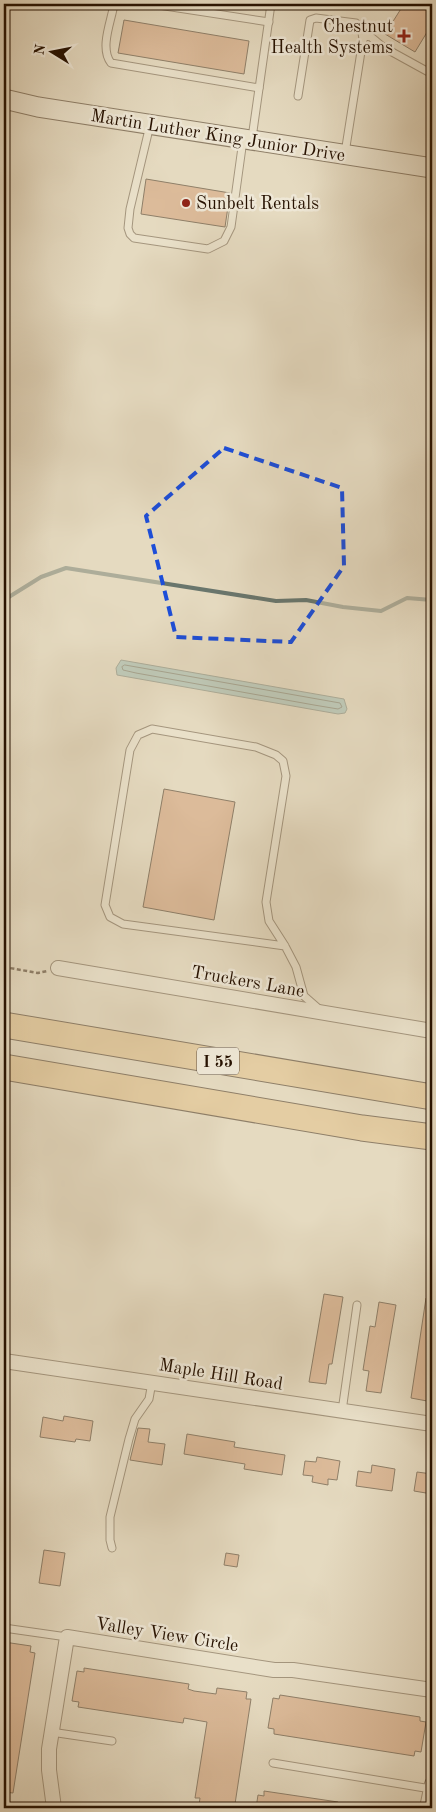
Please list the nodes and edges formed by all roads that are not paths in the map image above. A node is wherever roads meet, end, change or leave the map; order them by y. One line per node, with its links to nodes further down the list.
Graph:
1 (116, 4): 7 (lane)
2 (152, 4): 4 (lane)
3 (272, 4): 4 (lane)
4 (269, 22): 7 (lane)
5 (362, 39): 6 (lane); 8 (lane); 12 (lane)
6 (432, 74)
7 (259, 88): 11 (lane)
8 (298, 96)
9 (4, 98): 10 (main road, Martin Luther King Junior Drive)
10 (150, 125): 11 (main road, Martin Luther King Junior Drive); 11 (lane)
11 (247, 140): 12 (main road, Martin Luther King Junior Drive)
12 (345, 155): 13 (main road, Martin Luther King Junior Drive)
13 (432, 168)
14 (285, 946): 14 (lane); 16 (lane)
15 (58, 968): 16 (street, Truckers Lane)
16 (322, 1012): 18 (street, Truckers Lane)
17 (4, 1025): 20 (highway, I 55)
18 (432, 1031)
19 (4, 1067): 21 (highway, I 55)
20 (432, 1097)
21 (430, 1138)
22 (357, 1305): 25 (lane)
23 (4, 1361): 24 (street, Maple Hill Road)
24 (152, 1382): 25 (street, Maple Hill Road); 27 (lane)
25 (342, 1411): 26 (street, Maple Hill Road)
26 (432, 1424)
27 (112, 1548)
28 (4, 1628): 29 (lane)
29 (67, 1637): 30 (street, Valley View Circle); 31 (street)
30 (432, 1690)
31 (51, 1732): 32 (lane); 35 (street)
32 (112, 1742)
33 (273, 1763): 34 (lane)
34 (432, 1786): 36 (street)
35 (54, 1808)
36 (427, 1808)

